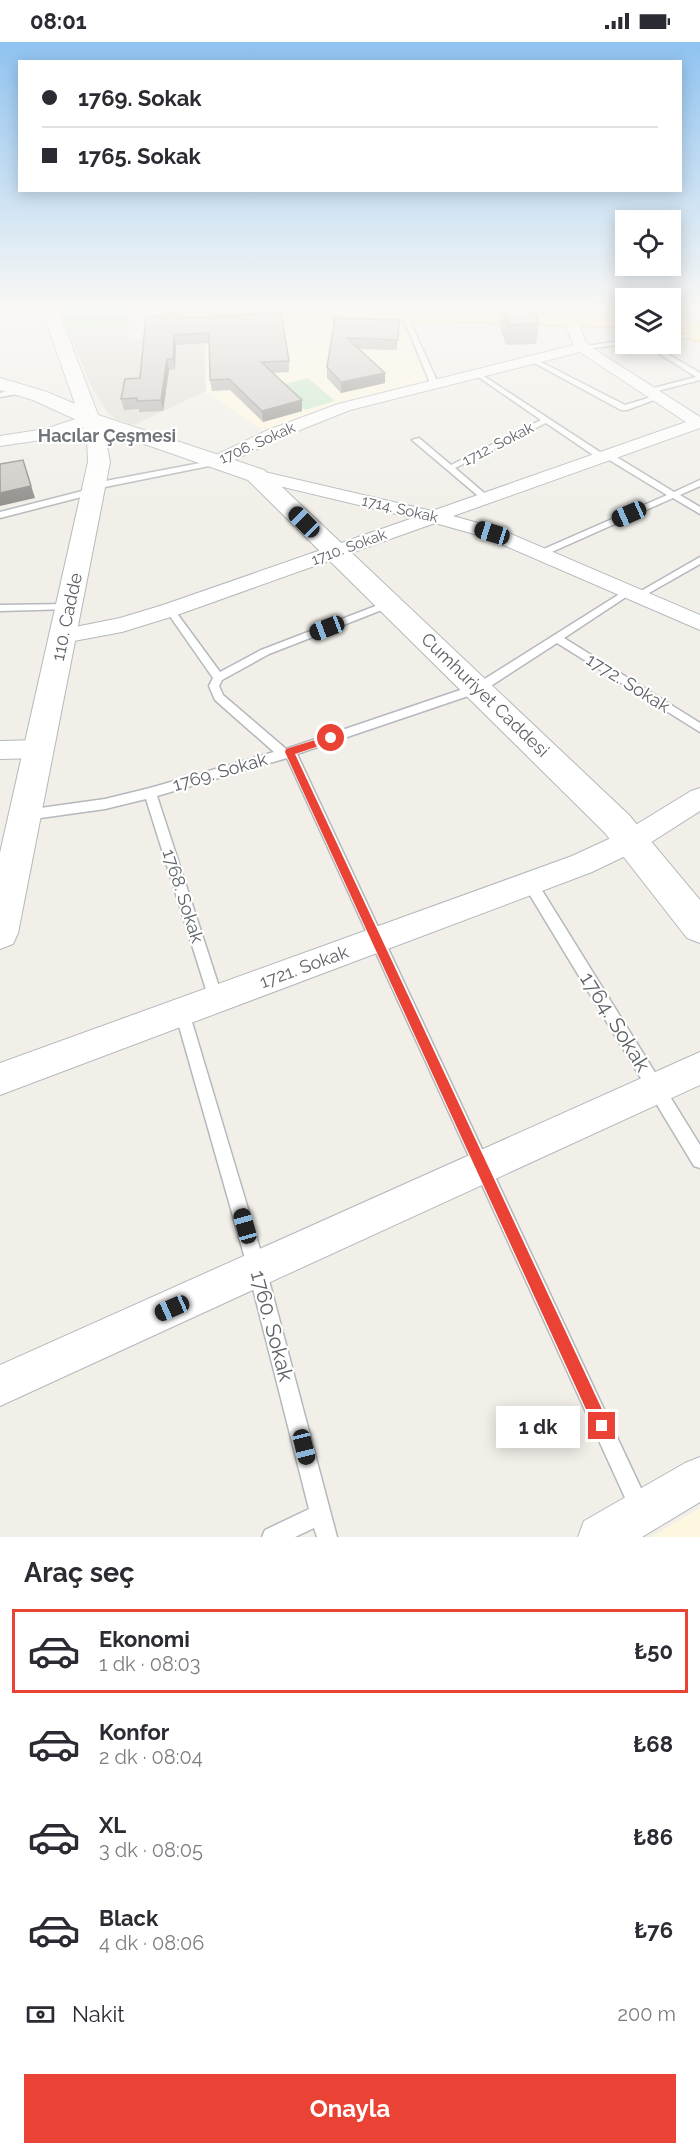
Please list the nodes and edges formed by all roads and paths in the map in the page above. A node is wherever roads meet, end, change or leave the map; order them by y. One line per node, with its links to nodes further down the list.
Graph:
1 (75, 377): 15 (street, 110. Cadde)
2 (431, 377): 8 (lane)
3 (460, 377): 8 (street, 1706. Sokak)
4 (482, 377): 13 (lane)
5 (565, 377): 11 (lane)
6 (628, 377): 11 (street)
7 (700, 377): 11 (lane)
8 (434, 383): 19 (street, 1706. Sokak)
9 (0, 384): 10 (street, 1714. Sokak)
10 (24, 390): 12 (lane); 15 (street, 1714. Sokak)
11 (654, 394): 14 (street)
12 (0, 395)
13 (546, 420): 18 (lane); 20 (lane, 1712. Sokak)
14 (699, 424): 18 (street, 1710. Sokak)
15 (95, 432): 17 (street); 19 (street, 1714. Sokak); 23 (street, 110. Cadde)
16 (416, 440): 20 (lane)
17 (0, 441)
18 (604, 456): 24 (lane); 25 (street, 1710. Sokak)
19 (216, 462): 21 (street, 1714. Sokak); 23 (lane, 1706. Sokak)
20 (450, 468): 25 (lane)
21 (256, 475): 28 (street, 1714. Sokak); 29 (street, Cumhuriyet Caddesi)
22 (700, 483): 24 (lane)
23 (95, 489): 27 (lane, 1706. Sokak); 34 (street, 110. Cadde)
24 (672, 495): 26 (lane); 30 (lane)
25 (486, 498): 28 (street, 1710. Sokak)
26 (700, 511)
27 (0, 515)
28 (434, 517): 29 (street, 1710. Sokak); 30 (street, 1714. Sokak)
29 (335, 553): 33 (street, Cumhuriyet Caddesi); 36 (street, 1710. Sokak)
30 (542, 553): 32 (street, 1714. Sokak)
31 (700, 560): 32 (lane, 1769. Sokak)
32 (634, 593): 37 (street, 1714. Sokak); 39 (lane, 1769. Sokak)
33 (389, 604): 40 (lane); 41 (street, Cumhuriyet Caddesi)
34 (69, 607): 35 (lane); 38 (street, 110. Cadde)
35 (0, 608)
36 (170, 610): 38 (street, 1710. Sokak); 40 (lane)
37 (700, 623)
38 (63, 636): 43 (street, 110. Cadde)
39 (557, 638): 41 (lane, 1769. Sokak); 42 (lane, 1772. Sokak)
40 (218, 678): 45 (lane)
41 (478, 688): 45 (lane, 1769. Sokak); 49 (street, Cumhuriyet Caddesi)
42 (700, 728)
43 (39, 749): 44 (street); 48 (street, 110. Cadde)
44 (0, 750)
45 (287, 753): 46 (lane, 1769. Sokak); 54 (lane)
46 (150, 793): 48 (lane, 1769. Sokak); 55 (lane, 1768. Sokak)
47 (700, 798): 49 (street, 1721. Sokak)
48 (25, 815): 50 (street, 110. Cadde)
49 (633, 840): 51 (street, 1721. Sokak); 52 (street, Cumhuriyet Caddesi)
50 (7, 869): 53 (street, 110. Cadde)
51 (530, 883): 54 (street, 1721. Sokak); 59 (lane, 1764. Sokak)
52 (700, 927)
53 (0, 933)
54 (376, 940): 55 (street, 1721. Sokak); 61 (lane)
55 (216, 999): 56 (street, 1721. Sokak)
56 (182, 1012): 58 (street, 1721. Sokak); 62 (lane, 1760. Sokak)
57 (700, 1068): 59 (street)
58 (0, 1079)
59 (656, 1088): 60 (lane, 1764. Sokak); 61 (street)
60 (700, 1160)
61 (482, 1167): 62 (street); 65 (lane)
62 (257, 1269): 63 (street); 66 (lane, 1760. Sokak)
63 (0, 1386)
64 (700, 1478): 65 (street)
65 (642, 1512): 69 (street)
66 (321, 1514): 67 (lane); 68 (lane, 1760. Sokak)
67 (273, 1537)
68 (327, 1537)
69 (600, 1537)

